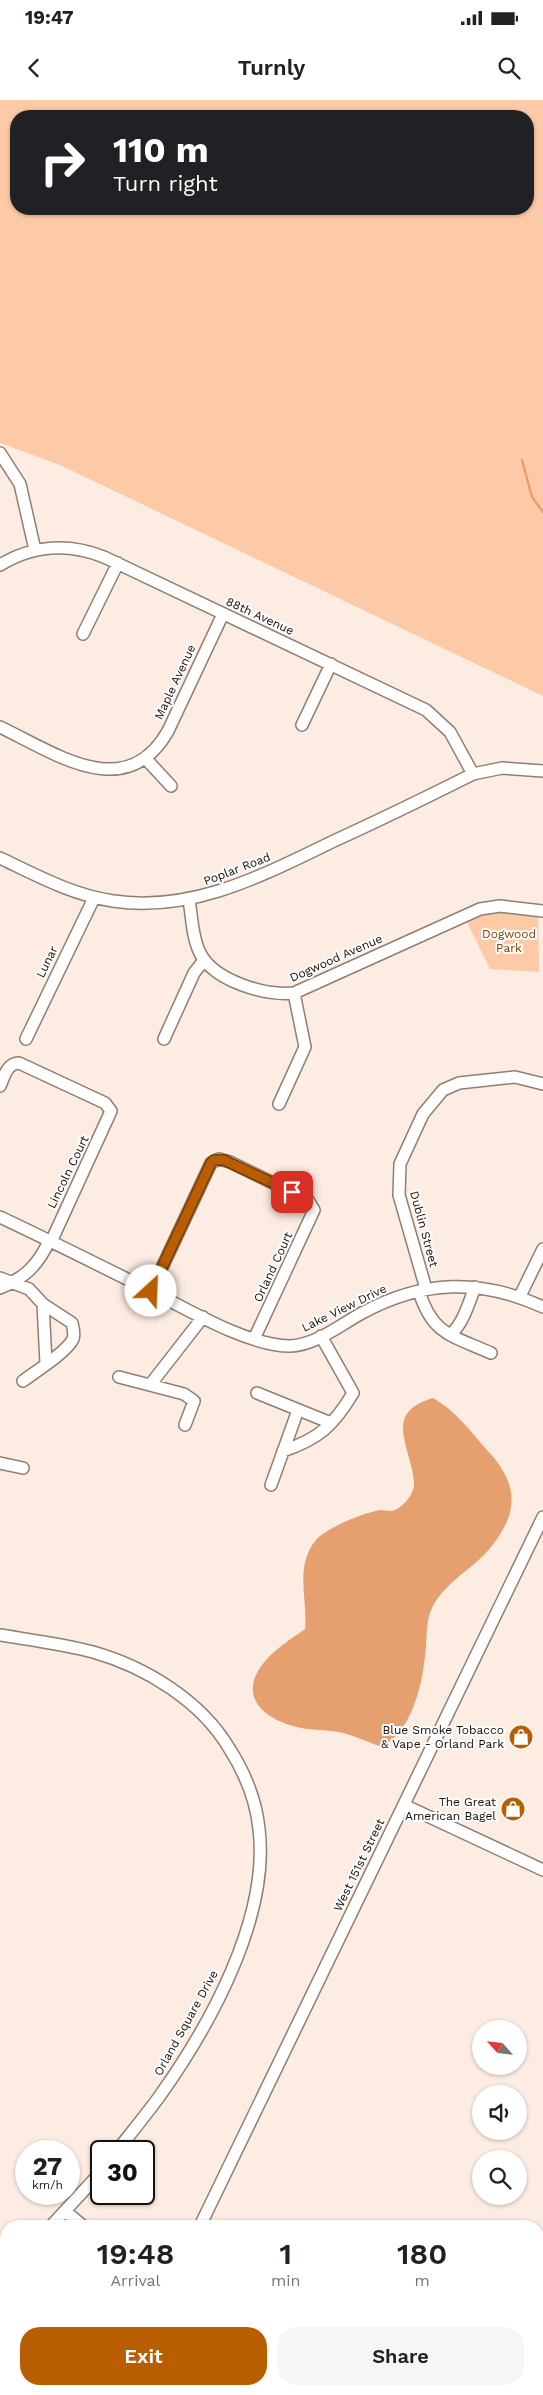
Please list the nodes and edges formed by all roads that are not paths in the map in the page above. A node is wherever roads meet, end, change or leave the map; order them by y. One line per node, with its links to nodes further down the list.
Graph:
1 (0, 453): 2 (street)
2 (35, 550): 3 (street, 88th Avenue); 4 (street, 88th Avenue)
3 (118, 563): 5 (street, 88th Avenue); 6 (street)
4 (0, 565)
5 (223, 614): 7 (street, 88th Avenue); 10 (street, Maple Avenue)
6 (83, 634)
7 (331, 664): 9 (street); 12 (street, 88th Avenue)
8 (0, 726): 10 (street, Maple Avenue)
9 (302, 726)
10 (146, 759): 13 (street)
11 (543, 771): 12 (street)
12 (473, 774): 16 (street, Poplar Road)
13 (171, 786)
14 (0, 858): 15 (street, Poplar Road)
15 (94, 898): 16 (street, Poplar Road); 20 (street, Lunar)
16 (189, 900): 18 (street)
17 (543, 911): 19 (street, Dogwood Avenue)
18 (204, 960): 19 (street, Dogwood Avenue); 21 (street)
19 (294, 993): 24 (street)
20 (26, 1039)
21 (164, 1039)
22 (543, 1084): 32 (street, Dublin Street)
23 (0, 1086): 26 (street, Lincoln Court)
24 (279, 1104)
25 (0, 1217): 26 (street, Lake View Drive)
26 (50, 1241): 29 (street, Lincoln Court); 33 (street, Lake View Drive)
27 (543, 1249): 34 (street)
28 (0, 1278): 29 (street)
29 (14, 1282): 31 (street, Lincoln Court); 35 (street)
30 (475, 1287): 32 (street, Lake View Drive); 34 (street, Lake View Drive); 38 (street)
31 (0, 1288)
32 (423, 1290): 38 (street, Dublin Street); 39 (street, Lake View Drive)
33 (151, 1291): 37 (street, Lake View Drive); 40 (street, Orland Court)
34 (520, 1296): 36 (street, Lake View Drive)
35 (43, 1304): 42 (street); 42 (street)
36 (543, 1307)
37 (203, 1317): 40 (street, Lake View Drive); 45 (street)
38 (450, 1335): 41 (street, Dublin Street)
39 (321, 1336): 40 (street, Lake View Drive); 48 (street)
40 (254, 1339)
41 (491, 1353)
42 (46, 1363): 44 (street)
43 (119, 1377): 45 (street)
44 (23, 1381)
45 (150, 1385): 49 (street)
46 (257, 1393): 47 (street)
47 (298, 1410): 48 (street); 50 (street)
48 (331, 1423): 50 (street)
49 (185, 1425)
50 (283, 1451): 53 (street)
51 (0, 1462): 52 (street)
52 (23, 1468)
53 (271, 1485)
54 (543, 1517): 56 (street, West 151st Street)
55 (0, 1635): 58 (street, Orland Square Drive)
56 (404, 1805): 57 (street); 63 (street, West 151st Street)
57 (543, 1870)
58 (126, 2140)
59 (90, 2185): 60 (street)
60 (66, 2212): 61 (street); 62 (street)
61 (57, 2220)
62 (76, 2220)
63 (203, 2220)

